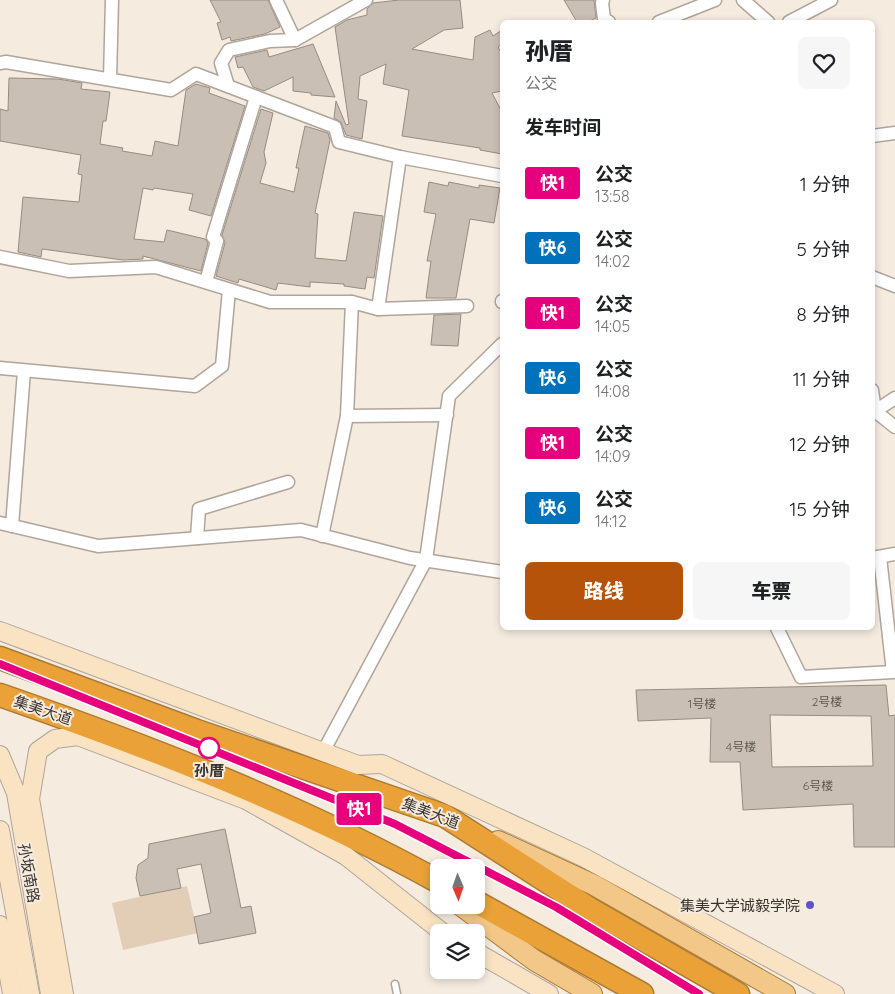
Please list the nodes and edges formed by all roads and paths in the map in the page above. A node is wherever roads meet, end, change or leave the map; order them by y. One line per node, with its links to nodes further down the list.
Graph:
1 (112, 0): 14 (street)
2 (276, 0): 12 (street)
3 (366, 0): 12 (street)
4 (603, 0): 8 (street)
5 (715, 0): 9 (street)
6 (743, 0): 10 (street)
7 (832, 0): 11 (street)
8 (606, 20)
9 (664, 20)
10 (766, 20)
11 (793, 20)
12 (295, 40): 15 (street)
13 (0, 63): 14 (street)
14 (110, 79): 15 (street)
15 (228, 86): 16 (street)
16 (256, 97): 19 (street); 23 (street)
17 (895, 133): 18 (street)
18 (875, 136)
19 (400, 157): 20 (street); 28 (street)
20 (500, 176)
21 (0, 257): 23 (street)
22 (875, 278): 24 (street)
23 (206, 282): 25 (street)
24 (895, 286)
25 (229, 290): 26 (street); 31 (street)
26 (352, 302): 28 (street); 36 (street)
27 (467, 306): 28 (street)
28 (378, 309)
29 (500, 346): 35 (street)
30 (0, 368): 31 (street)
31 (24, 370): 39 (street)
32 (895, 398): 33 (street)
33 (875, 411)
34 (875, 413): 37 (street)
35 (447, 414): 36 (street); 44 (street)
36 (347, 416): 40 (street)
37 (895, 427)
38 (288, 482): 41 (street)
39 (6, 524): 41 (street)
40 (322, 536): 41 (street); 44 (street)
41 (197, 538)
42 (895, 554): 43 (street)
43 (876, 557): 46 (street)
44 (426, 560): 45 (street); 55 (street)
45 (500, 571)
46 (778, 630)
47 (0, 631): 55 (main road)
48 (0, 658): 59 (highway, 集美大道)
49 (0, 664): 50 (lane)
50 (55, 686)
51 (0, 695): 52 (highway, 集美大道)
52 (79, 723): 54 (highway, 集美大道); 58 (main road)
53 (175, 734): 80 (lane)
54 (141, 747): 57 (main road); 62 (highway, 集美大道)
55 (323, 752): 83 (main road)
56 (0, 755): 58 (main road)
57 (170, 771): 58 (main road); 68 (main road)
58 (23, 796): 75 (main road, 孙坂南路); 76 (main road)
59 (445, 816): 81 (highway); 82 (main road, 集美大道)
60 (0, 830): 63 (main road, 孙坂南路)
61 (0, 853): 63 (main road)
62 (402, 861): 64 (highway); 65 (main road, 集美大道)
63 (8, 872): 74 (main road, 孙坂南路)
64 (430, 877)
65 (430, 882)
66 (485, 907): 72 (highway)
67 (472, 914): 79 (main road)
68 (432, 924)
69 (0, 926): 73 (main road)
70 (485, 957): 78 (main road)
71 (396, 984): 77 (lane)
72 (639, 992)
73 (12, 994)
74 (30, 994)
75 (50, 994)
76 (64, 994)
77 (397, 994)
78 (549, 994)
79 (592, 994)
80 (699, 994)
81 (738, 994)
82 (785, 994)
83 (835, 994)

